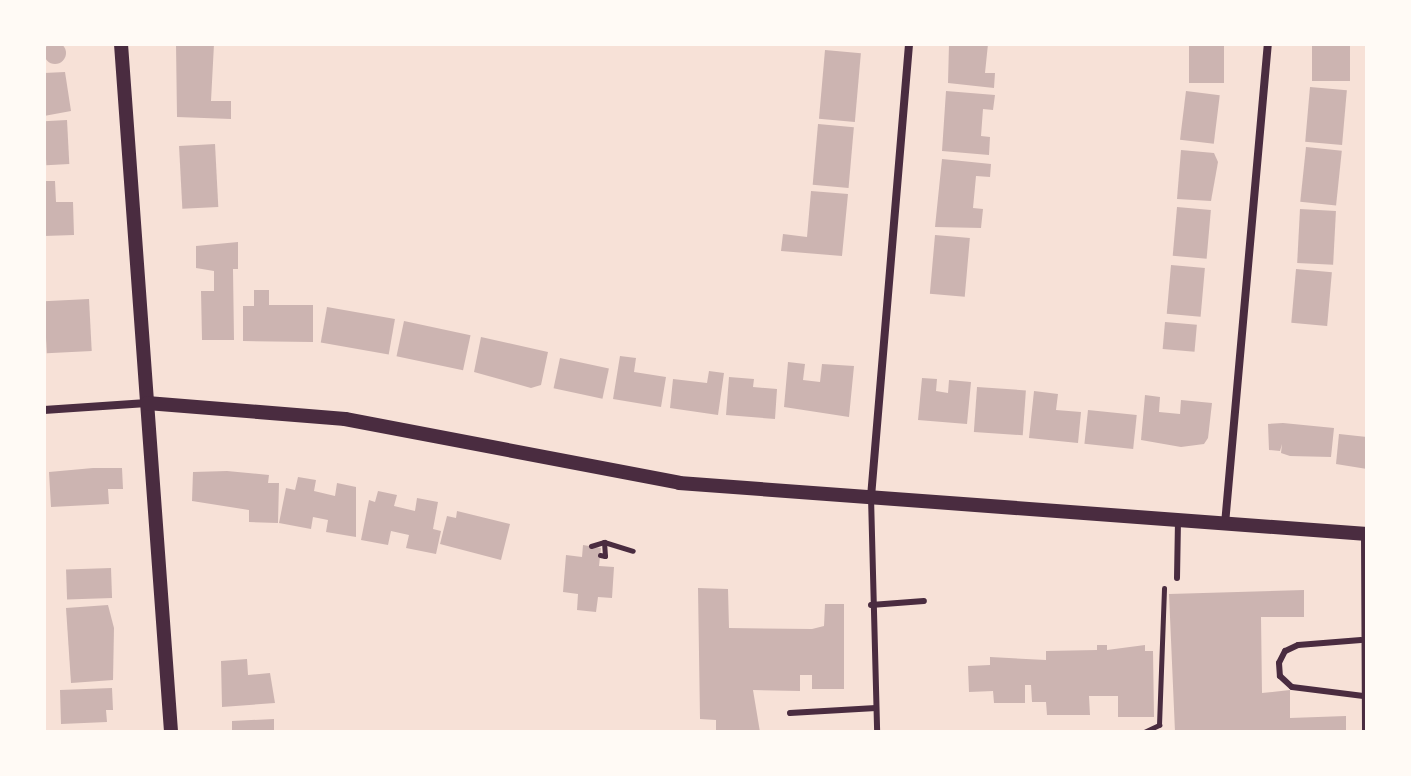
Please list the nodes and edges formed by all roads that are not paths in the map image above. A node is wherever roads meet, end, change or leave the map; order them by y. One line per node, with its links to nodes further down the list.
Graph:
1 (121, 44): 4 (street)
2 (909, 44): 6 (street)
3 (1268, 44): 8 (street)
4 (147, 403): 5 (street); 6 (street); 17 (street)
5 (44, 410)
6 (871, 497): 7 (street); 12 (lane)
7 (1178, 520): 8 (street); 10 (lane)
8 (1225, 524): 9 (street)
9 (1365, 534): 13 (lane)
10 (1177, 578)
11 (924, 601): 12 (lane)
12 (871, 605): 15 (lane)
13 (1361, 640): 14 (lane); 14 (lane)
14 (1363, 696): 19 (lane)
15 (876, 708): 16 (lane); 18 (lane)
16 (790, 713)
17 (171, 732)
18 (877, 732)
19 (1365, 732)

